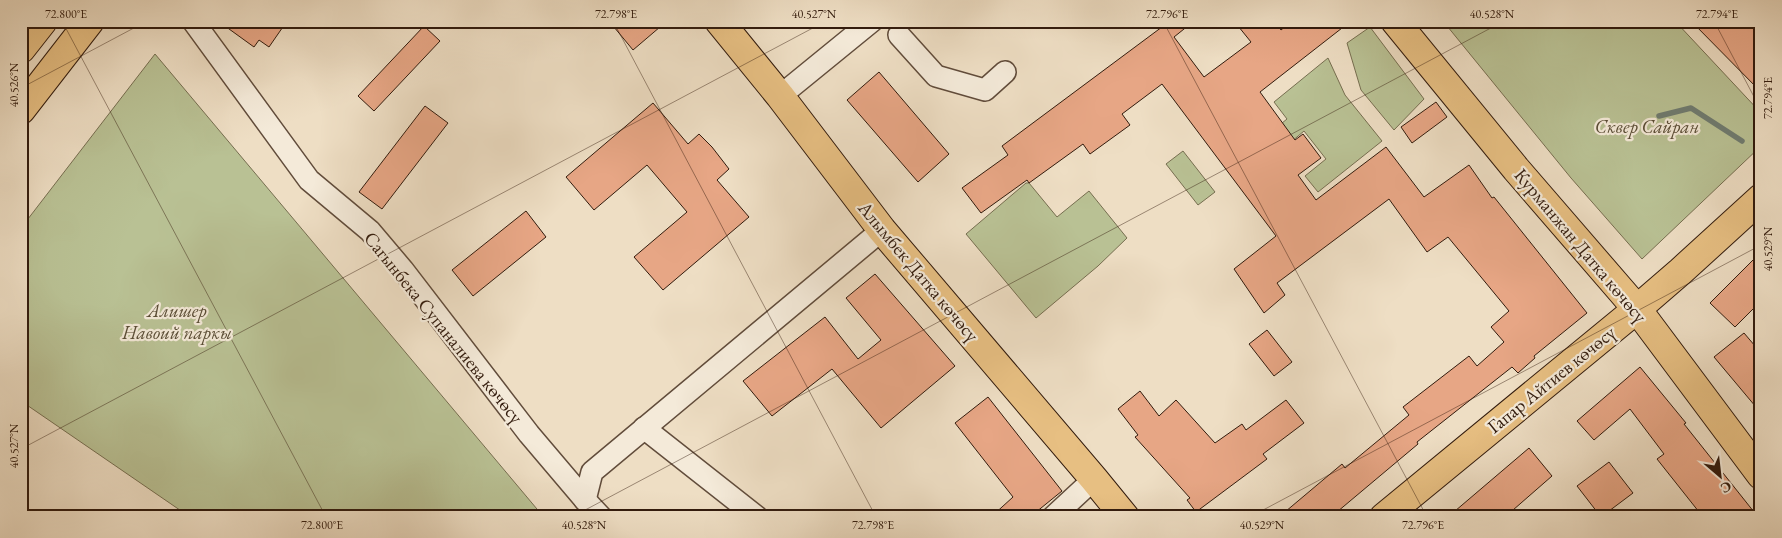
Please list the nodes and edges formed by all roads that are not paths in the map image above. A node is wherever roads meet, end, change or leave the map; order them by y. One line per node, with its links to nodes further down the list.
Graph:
1 (43, 21): 8 (main road)
2 (90, 21): 11 (main road)
3 (193, 21): 18 (street, Сагынбека Супаналиева көчөсү)
4 (719, 21): 10 (main road, Алымбек Датка көчөсү)
5 (872, 21): 10 (street)
6 (1395, 21): 14 (main road, Курманжан Датка көчөсү)
7 (899, 35): 9 (street)
8 (21, 49)
9 (1005, 72)
10 (780, 96): 13 (main road, Алымбек Датка көчөсү)
11 (21, 110)
12 (1761, 198): 14 (main road, Гапар Айтиев көчөсү)
13 (882, 230): 15 (street); 17 (main road, Алымбек Датка көчөсү)
14 (1637, 309): 16 (main road, Курманжан Датка көчөсү); 23 (main road, Гапар Айтиев көчөсү)
15 (644, 428): 18 (street); 20 (street)
16 (1761, 475)
17 (1094, 478): 21 (street); 22 (main road, Алымбек Датка көчөсү)
18 (585, 500): 19 (street, Сагынбека Супаналиева көчөсү)
19 (601, 517)
20 (757, 517)
21 (1053, 517)
22 (1125, 517)
23 (1384, 517)

